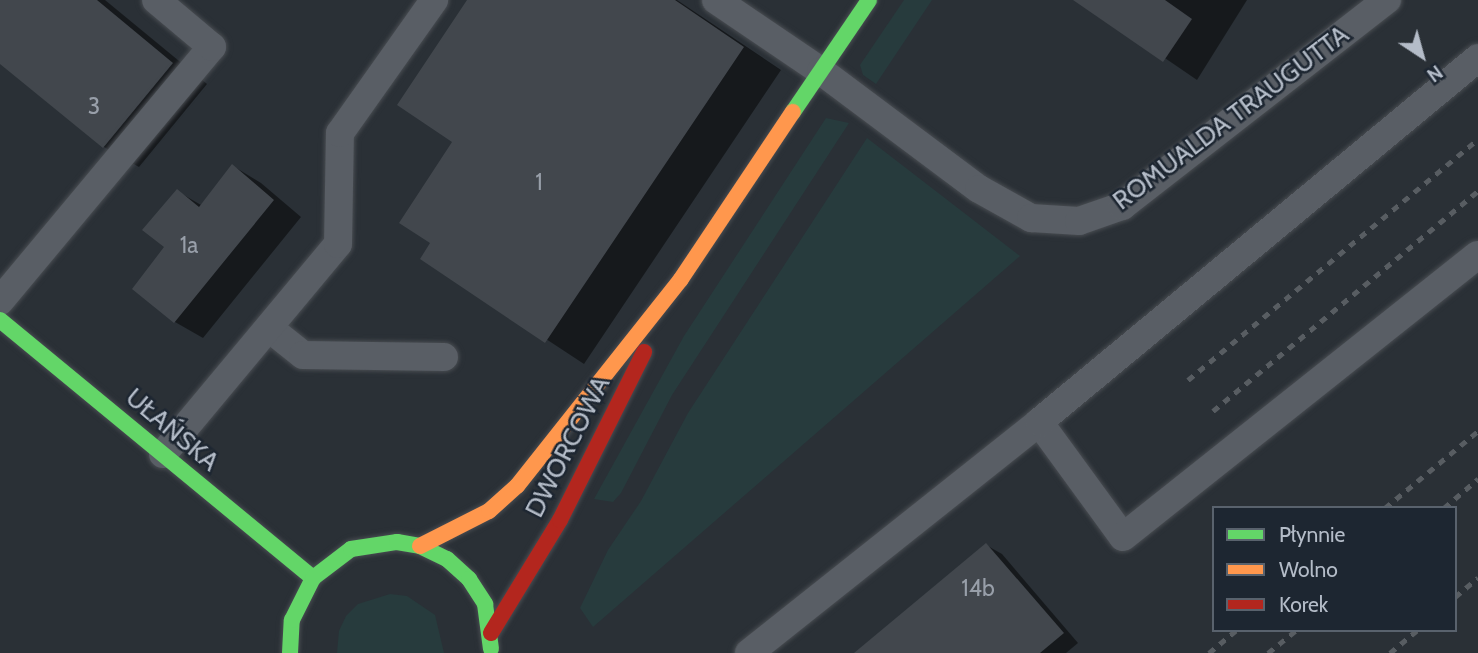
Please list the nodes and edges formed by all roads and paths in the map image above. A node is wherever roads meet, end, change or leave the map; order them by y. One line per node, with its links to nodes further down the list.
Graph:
1 (156, 0): 10 (lane)
2 (434, 0): 12 (lane)
3 (716, 0): 7 (lane, ROMUALDA TRAUGUTTA)
4 (869, 0): 7 (street, DWORCOWA)
5 (1387, 0): 7 (lane, ROMUALDA TRAUGUTTA)
6 (1478, 58): 14 (lane)
7 (821, 71): 9 (street, DWORCOWA)
8 (1478, 255): 14 (lane)
9 (681, 278): 16 (street, DWORCOWA); 18 (street, DWORCOWA)
10 (0, 301)
11 (0, 320): 15 (street, UŁAŃSKA)
12 (269, 328): 13 (lane); 15 (lane)
13 (444, 357)
14 (1039, 422): 21 (lane)
15 (163, 454): 17 (street, UŁAŃSKA)
16 (420, 546): 17 (street); 18 (street)
17 (313, 578): 19 (street)
18 (491, 633): 20 (street)
19 (290, 653)
20 (490, 653)
21 (749, 653)

